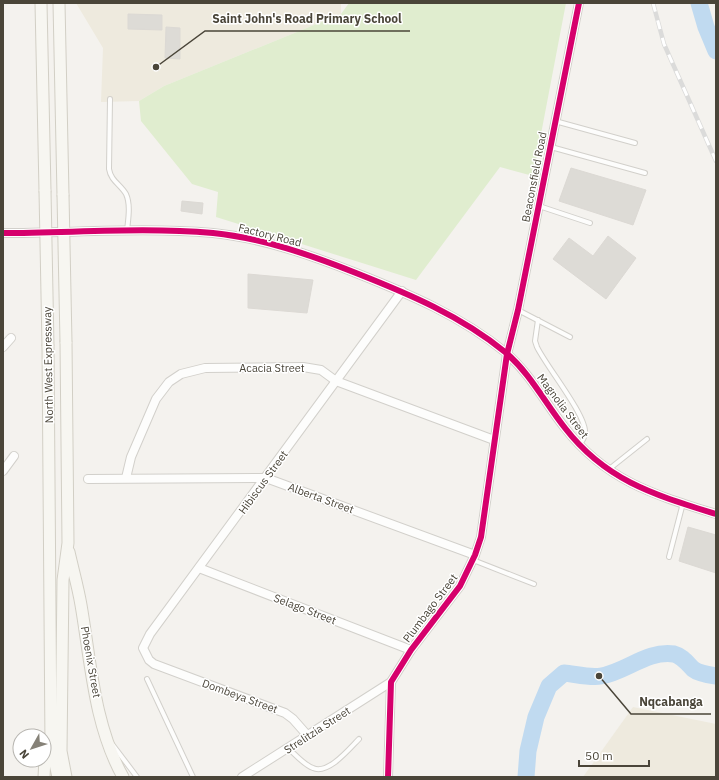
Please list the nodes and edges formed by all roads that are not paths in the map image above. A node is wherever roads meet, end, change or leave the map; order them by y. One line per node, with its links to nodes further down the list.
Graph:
1 (41, 3): 38 (main road, North West Expressway, bridge)
2 (59, 3): 32 (main road, North West Expressway, bridge)
3 (579, 3): 5 (street, Beaconsfield Road)
4 (110, 99): 11 (lane)
5 (555, 121): 6 (lane); 7 (street, Beaconsfield Road)
6 (635, 143)
7 (549, 146): 8 (lane); 9 (street, Beaconsfield Road)
8 (645, 173)
9 (539, 206): 10 (lane); 14 (street, Beaconsfield Road)
10 (590, 223)
11 (127, 232): 12 (street, Factory Road); 13 (street, Factory Road)
12 (3, 233)
13 (402, 291): 19 (street, Factory Road); 20 (street, Hibiscus Street)
14 (518, 310): 15 (lane); 19 (street, Beaconsfield Road)
15 (538, 320): 16 (lane); 23 (lane)
16 (570, 337)
17 (11, 338): 18 (street)
18 (3, 347)
19 (507, 354): 22 (street, Plumbago Street); 23 (street, Magnolia Street)
20 (336, 381): 22 (street, Acacia Street); 28 (street, Acacia Street); 29 (street, Hibiscus Street)
21 (647, 438): 25 (lane)
22 (494, 440): 34 (street, Plumbago Street)
23 (579, 446): 25 (street, Magnolia Street)
24 (14, 456): 26 (street)
25 (608, 470): 30 (street, Magnolia Street)
26 (3, 471)
27 (88, 478): 28 (street, Alberta Street)
28 (126, 478): 29 (street, Alberta Street)
29 (266, 478): 34 (street, Alberta Street); 35 (street, Hibiscus Street)
30 (683, 504): 31 (street, Magnolia Street); 33 (lane)
31 (716, 514)
32 (68, 543): 43 (main road, Phoenix Street); 48 (main road)
33 (669, 556)
34 (474, 557): 36 (lane); 37 (street, Plumbago Street)
35 (199, 568): 37 (street, Selago Street); 39 (street, Hibiscus Street)
36 (534, 584)
37 (411, 650): 41 (street, Plumbago Street)
38 (51, 655): 46 (main road); 47 (main road, North West Expressway)
39 (164, 668): 42 (street, Dombeya Street)
40 (147, 679): 51 (lane)
41 (391, 682): 42 (street, Strelitzia Street); 53 (street)
42 (308, 736): 45 (street, Strelitzia Street)
43 (106, 739): 49 (main road, Phoenix Street); 50 (lane)
44 (359, 739): 45 (lane)
45 (288, 748): 52 (street, Strelitzia Street)
46 (44, 777)
47 (58, 777)
48 (66, 777)
49 (123, 777)
50 (137, 777)
51 (193, 777)
52 (242, 777)
53 (388, 777)

